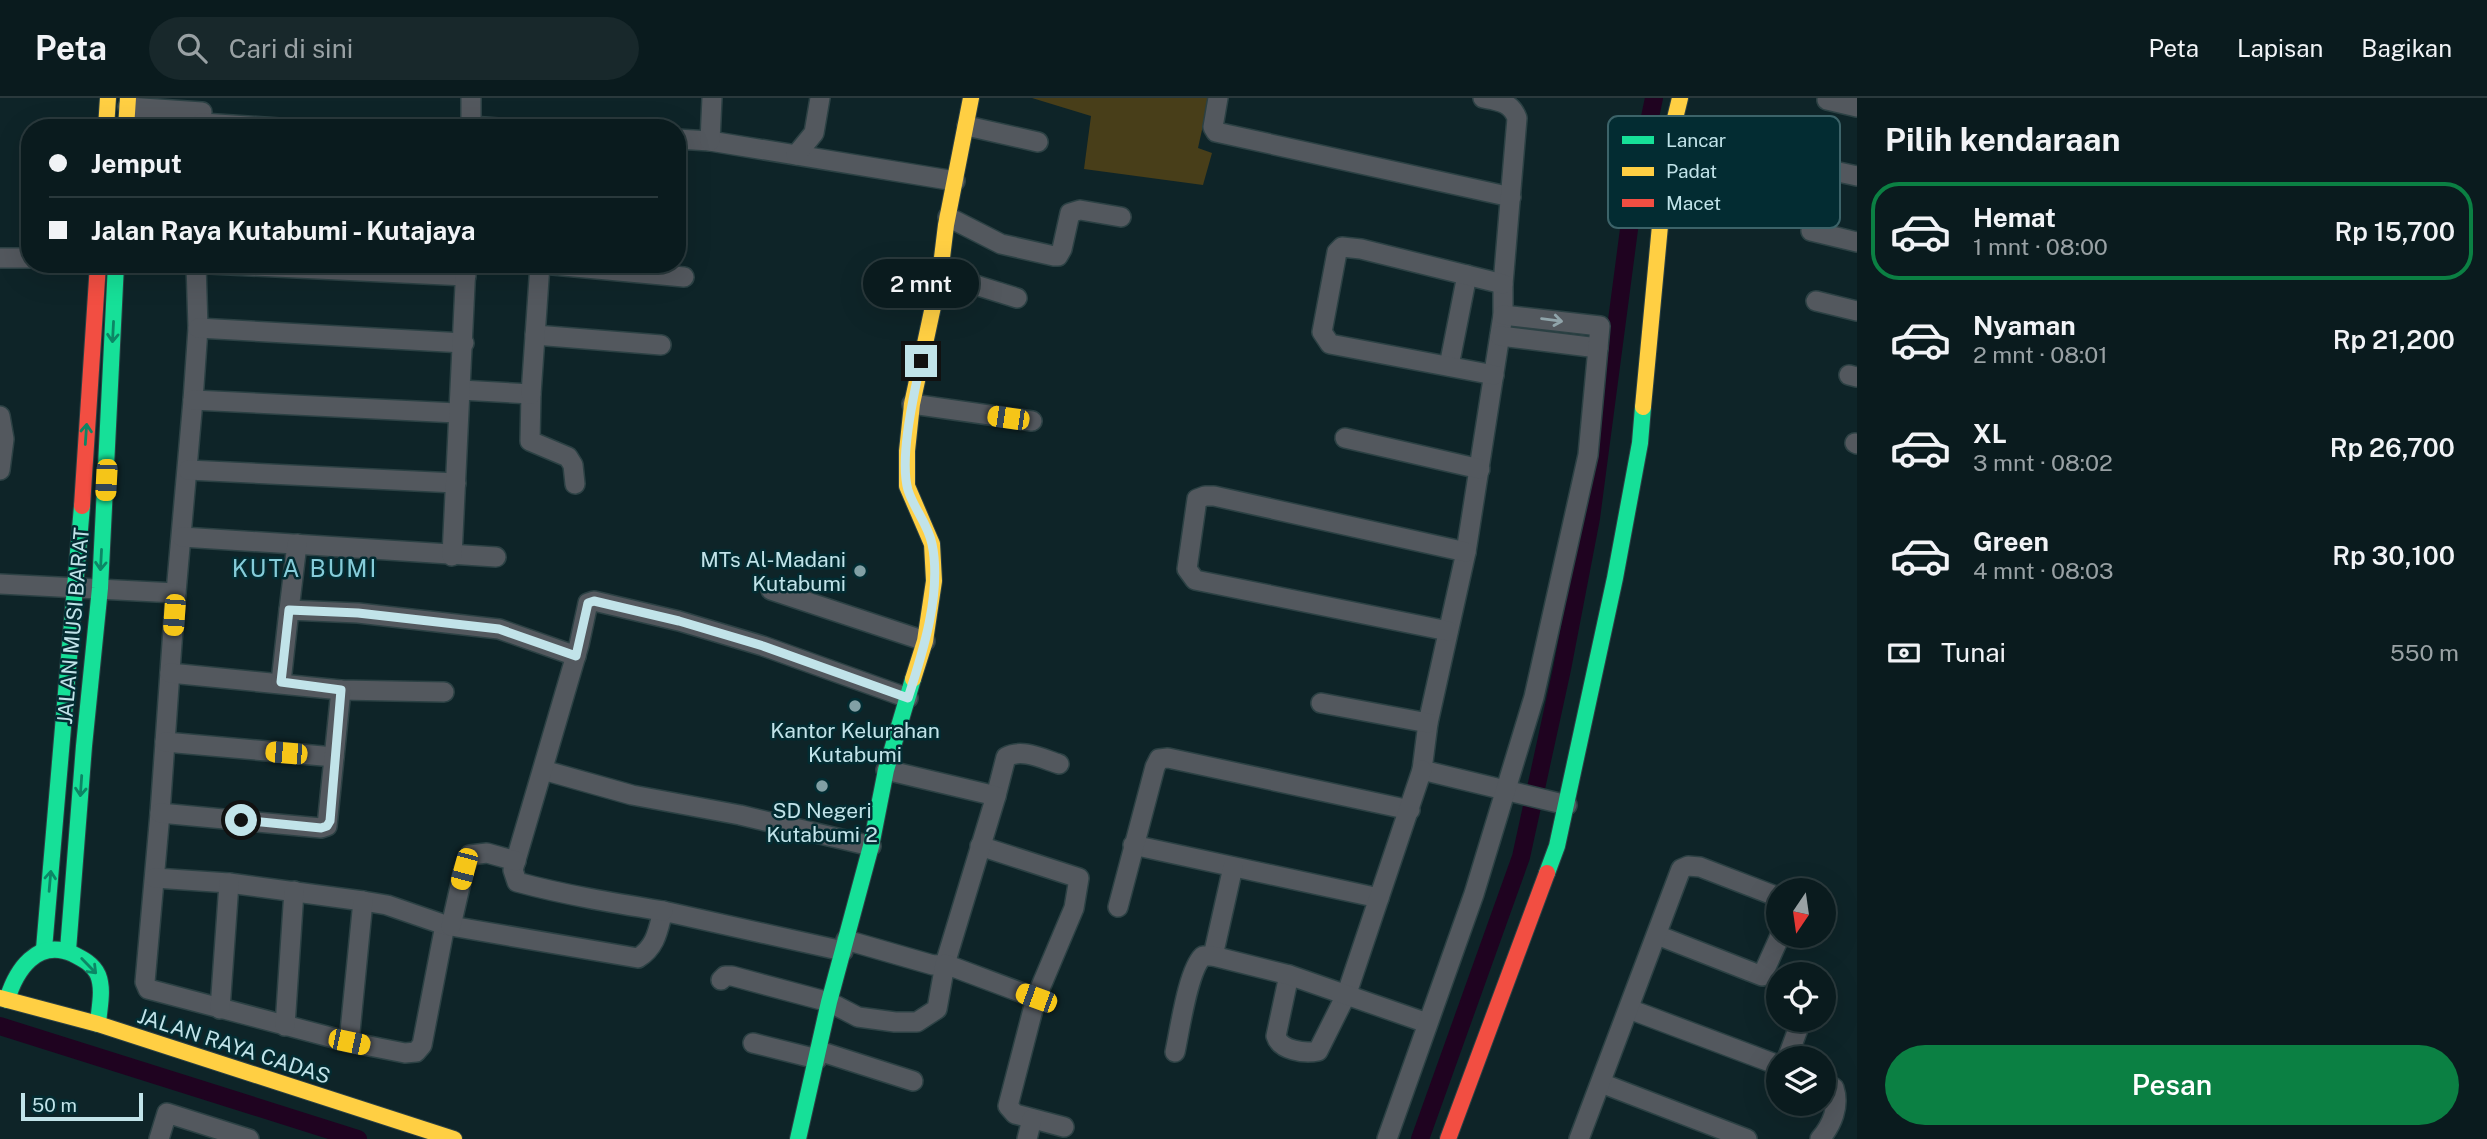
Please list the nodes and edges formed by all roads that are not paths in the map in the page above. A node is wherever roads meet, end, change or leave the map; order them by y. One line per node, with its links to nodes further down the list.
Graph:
1 (471, 98): 15 (street)
2 (712, 98): 18 (street)
3 (820, 98): 20 (street)
4 (971, 98): 16 (street)
5 (1218, 98): 22 (street)
6 (1483, 98): 22 (street)
7 (1680, 98): 13 (street)
8 (1828, 98): 11 (street)
9 (108, 102): 10 (street)
10 (128, 103): 12 (street)
11 (1857, 107)
12 (203, 115): 14 (street)
13 (1676, 116)
14 (226, 119)
15 (471, 119)
16 (967, 127): 19 (street); 21 (street)
17 (686, 140): 18 (street)
18 (710, 141): 20 (street)
19 (1038, 142)
20 (796, 155): 21 (street)
21 (955, 181): 24 (street)
22 (1511, 197): 39 (street)
23 (1121, 217): 24 (street)
24 (948, 218): 36 (street)
25 (1660, 228): 94 (street)
26 (1811, 231): 27 (street)
27 (1857, 242)
28 (0, 258): 29 (street)
29 (21, 258)
30 (96, 273): 71 (street, JALAN MUSI BARAT, one-way to 30)
31 (116, 273): 72 (street, JALAN MUSI BARAT, one-way to 72)
32 (197, 273): 44 (street)
33 (466, 273): 47 (street)
34 (540, 273): 45 (street)
35 (640, 273): 38 (street)
36 (940, 274): 40 (street); 55 (street)
37 (1467, 275): 39 (street); 50 (street); 50 (street)
38 (684, 277)
39 (1503, 284): 43 (street)
40 (1017, 298)
41 (1816, 301): 42 (street)
42 (1857, 311)
43 (1503, 315): 46 (street); 49 (street, one-way to 49)
44 (198, 328): 47 (street); 54 (street)
45 (535, 335): 48 (street); 53 (street)
46 (1500, 336): 49 (street); 51 (street)
47 (464, 343): 52 (street)
48 (661, 345)
49 (1598, 348): 92 (street)
50 (1449, 366): 51 (street)
51 (1494, 375): 60 (street)
52 (461, 390): 53 (street); 56 (street)
53 (531, 394): 64 (street)
54 (193, 400): 56 (street); 62 (street)
55 (912, 404): 58 (street); 77 (street)
56 (457, 413): 63 (street)
57 (0, 416): 61 (street)
58 (1032, 421)
59 (1345, 438): 60 (street)
60 (1480, 469): 67 (street)
61 (0, 470)
62 (188, 470): 63 (street); 65 (street)
63 (456, 483): 68 (street)
64 (575, 484)
65 (182, 537): 66 (street); 74 (street)
66 (297, 544): 68 (street); 75 (street)
67 (1466, 552): 76 (street); 76 (street)
68 (452, 556): 69 (street)
69 (496, 557)
70 (0, 584): 71 (street)
71 (76, 588): 72 (street); 113 (street, JALAN MUSI BARAT, one-way to 71)
72 (100, 588): 74 (street); 115 (street, JALAN MUSI BARAT, one-way to 115)
73 (771, 590): 77 (street)
74 (176, 593): 79 (street)
75 (289, 610): 78 (street); 80 (street)
76 (1448, 631): 85 (street)
77 (925, 640): 83 (street)
78 (576, 656): 83 (street); 90 (street)
79 (170, 673): 80 (street); 86 (street)
80 (281, 682): 81 (street)
81 (341, 690): 82 (street); 87 (street)
82 (444, 692)
83 (908, 698): 91 (street)
84 (1321, 703): 85 (street)
85 (1428, 723): 89 (street)
86 (165, 742): 87 (street); 96 (street)
87 (334, 757): 96 (street)
88 (1059, 764): 93 (street)
89 (1422, 769): 92 (street); 95 (street)
90 (543, 770): 98 (street); 100 (street)
91 (886, 770): 93 (street); 98 (street)
92 (1505, 791): 94 (street); 126 (street)
93 (996, 796): 99 (street)
94 (1561, 803): 145 (street)
95 (1410, 810): 97 (street); 106 (street)
96 (160, 813): 102 (street)
97 (1133, 845): 101 (street); 108 (street)
98 (871, 846): 112 (street)
99 (980, 846): 117 (street); 121 (street)
100 (516, 861): 109 (street); 110 (street)
101 (1233, 867): 106 (street); 116 (street)
102 (155, 877): 103 (street); 124 (street)
103 (229, 883): 104 (street); 124 (street)
104 (295, 891): 107 (street); 128 (street)
105 (1766, 892): 111 (street)
106 (1379, 898): 120 (street)
107 (363, 901): 110 (street); 129 (street)
108 (1118, 907)
109 (663, 911): 110 (street); 112 (street)
110 (448, 926): 129 (street)
111 (1657, 935): 114 (street); 125 (street)
112 (845, 945): 117 (street); 123 (street)
113 (44, 948): 115 (street); 122 (street)
114 (1775, 948)
115 (68, 950): 127 (street, one-way to 127)
116 (1213, 956): 118 (street); 131 (street)
117 (945, 964): 121 (street); 123 (street)
118 (1289, 975): 120 (street); 120 (street)
119 (721, 980): 123 (street)
120 (1346, 993): 126 (street)
121 (1036, 998): 137 (street)
122 (4, 999): 127 (street, JALAN RAYA CADAS)
123 (830, 1002): 132 (street)
124 (220, 1009): 128 (street)
125 (1629, 1009): 133 (street); 135 (street)
126 (1427, 1023): 144 (street)
127 (98, 1024): 141 (street, JALAN RAYA CADAS)
128 (285, 1026): 129 (street)
129 (349, 1042)
130 (753, 1043): 132 (street)
131 (1175, 1052)
132 (818, 1055): 134 (street); 142 (street)
133 (1766, 1060)
134 (914, 1081)
135 (1601, 1083): 146 (street); 147 (street)
136 (1833, 1116): 148 (street)
137 (1032, 1119): 138 (street); 143 (street)
138 (1064, 1128)
139 (159, 1139): 140 (street)
140 (249, 1139)
141 (454, 1139)
142 (798, 1139)
143 (1027, 1139)
144 (1387, 1139)
145 (1448, 1139)
146 (1579, 1139)
147 (1747, 1139)
148 (1820, 1139)

